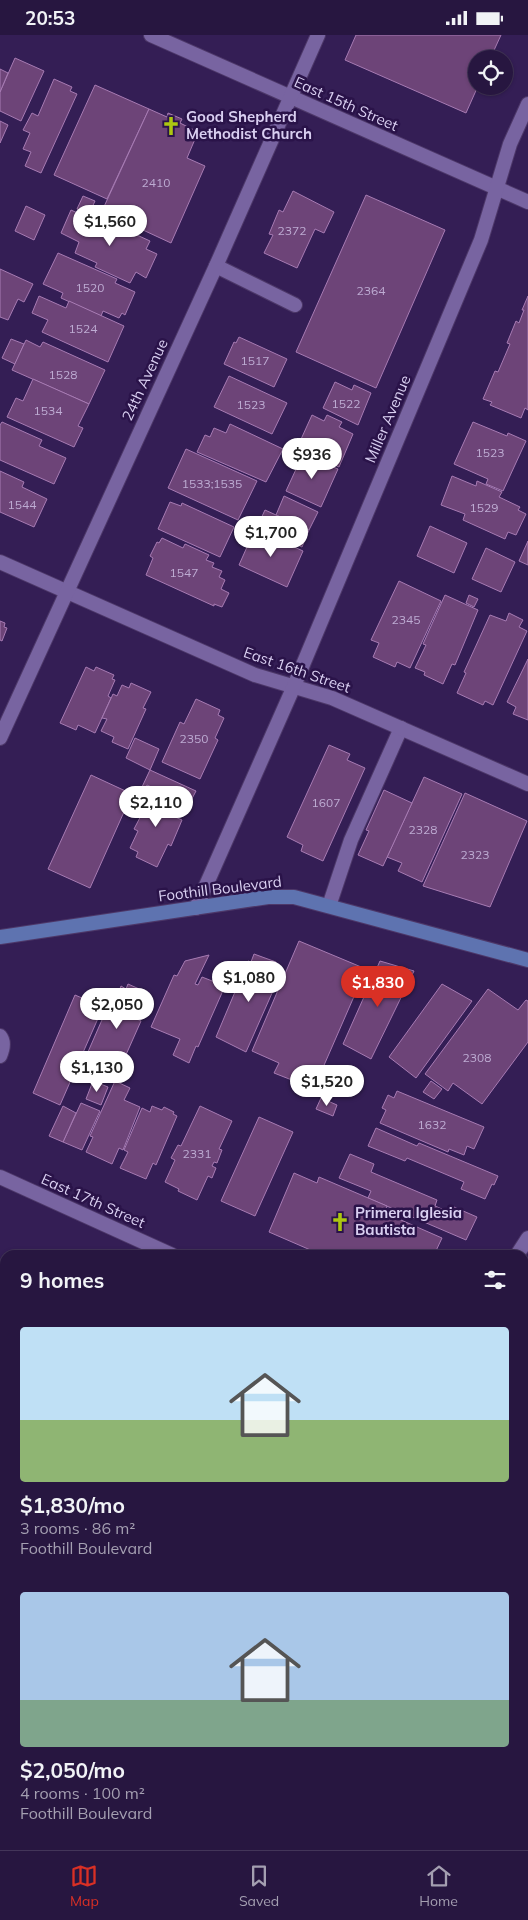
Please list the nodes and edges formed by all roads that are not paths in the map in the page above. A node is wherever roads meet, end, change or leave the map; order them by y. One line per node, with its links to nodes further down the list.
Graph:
1 (151, 35): 3 (street, East 15th Street)
2 (318, 35): 3 (street, 24th Avenue)
3 (291, 97): 5 (street, East 15th Street); 7 (street, 24th Avenue)
4 (528, 104): 5 (street, Miller Avenue)
5 (497, 188): 6 (street, East 15th Street); 11 (street, Miller Avenue)
6 (528, 202)
7 (216, 266): 8 (street); 10 (street, 24th Avenue)
8 (295, 305)
9 (0, 562): 10 (street, East 16th Street)
10 (66, 593): 11 (street, East 16th Street); 13 (street, 24th Avenue)
11 (294, 686): 12 (street, East 16th Street); 16 (street, Miller Avenue)
12 (400, 728): 14 (street, East 16th Street); 15 (street)
13 (0, 738)
14 (528, 784)
15 (329, 906): 16 (main road, Foothill Boulevard); 18 (main road, Foothill Boulevard)
16 (196, 908): 17 (main road, Foothill Boulevard)
17 (0, 937)
18 (528, 960)
19 (0, 1036): 20 (street)
20 (0, 1055)
21 (0, 1177): 23 (street, East 17th Street)
22 (528, 1238): 24 (street)
23 (161, 1250)
24 (520, 1250)

